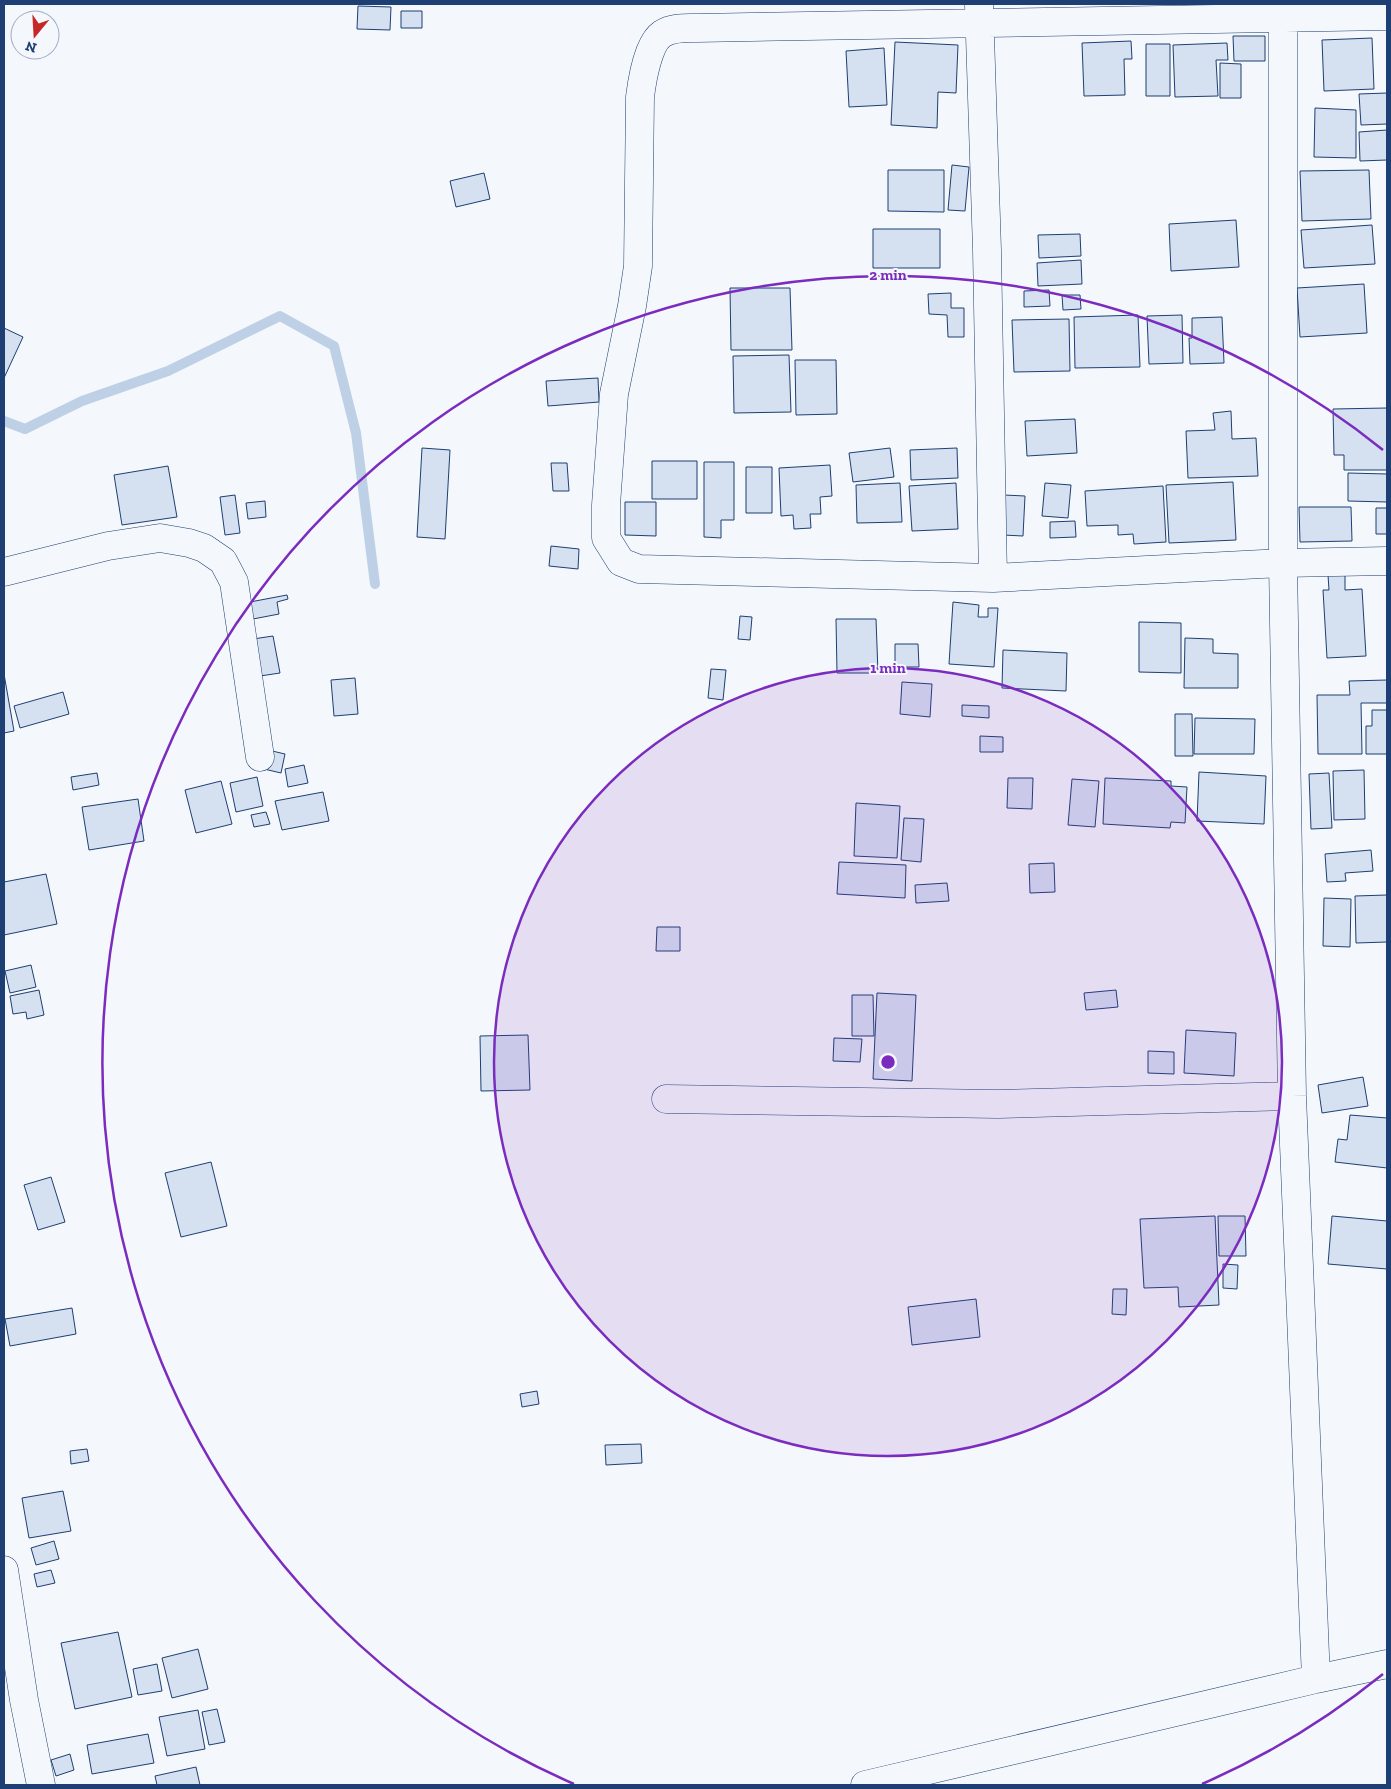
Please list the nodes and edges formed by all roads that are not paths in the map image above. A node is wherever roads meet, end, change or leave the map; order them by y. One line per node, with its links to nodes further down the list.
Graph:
1 (1283, 10): 2 (street); 3 (street); 5 (street)
2 (979, 13): 7 (street); 7 (street)
3 (1387, 16)
4 (1387, 561): 5 (street)
5 (1283, 563): 7 (street); 9 (street)
6 (4, 572): 8 (street)
7 (993, 578)
8 (260, 757)
9 (1292, 1096): 10 (street); 13 (street)
10 (666, 1099)
11 (4, 1570): 14 (street)
12 (1387, 1664): 13 (street)
13 (1316, 1679): 15 (street)
14 (41, 1785)
15 (865, 1785)

